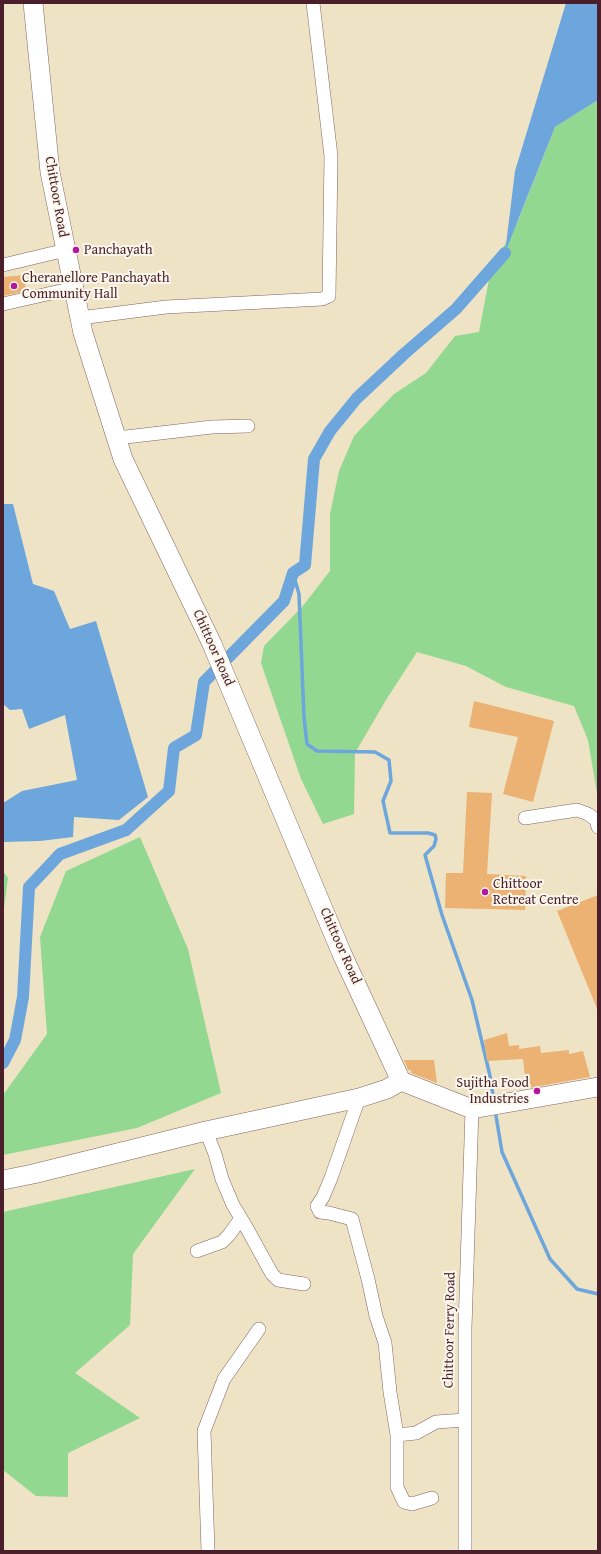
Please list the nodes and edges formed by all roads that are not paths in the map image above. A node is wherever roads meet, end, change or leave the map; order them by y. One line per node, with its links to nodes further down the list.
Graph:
1 (33, 3): 3 (main road, Chittoor Road)
2 (313, 3): 7 (street)
3 (66, 250): 4 (street); 5 (main road, Chittoor Road)
4 (3, 265)
5 (74, 288): 6 (street); 7 (main road, Chittoor Road)
6 (3, 304)
7 (80, 318): 9 (main road, Chittoor Road)
8 (248, 426): 9 (street)
9 (116, 438): 12 (main road, Chittoor Road)
10 (525, 818): 11 (street)
11 (598, 827)
12 (401, 1081): 14 (main road); 15 (main road)
13 (598, 1087): 15 (main road)
14 (359, 1098): 16 (main road); 23 (street)
15 (472, 1109): 22 (street, Chittoor Ferry Road)
16 (206, 1131): 17 (main road); 18 (street)
17 (3, 1180)
18 (241, 1218): 19 (street); 20 (street)
19 (197, 1252)
20 (304, 1284)
21 (259, 1329): 25 (street)
22 (465, 1420): 23 (street); 26 (street, Chittoor Ferry Road)
23 (397, 1435): 24 (street)
24 (432, 1498)
25 (208, 1551)
26 (465, 1551)

